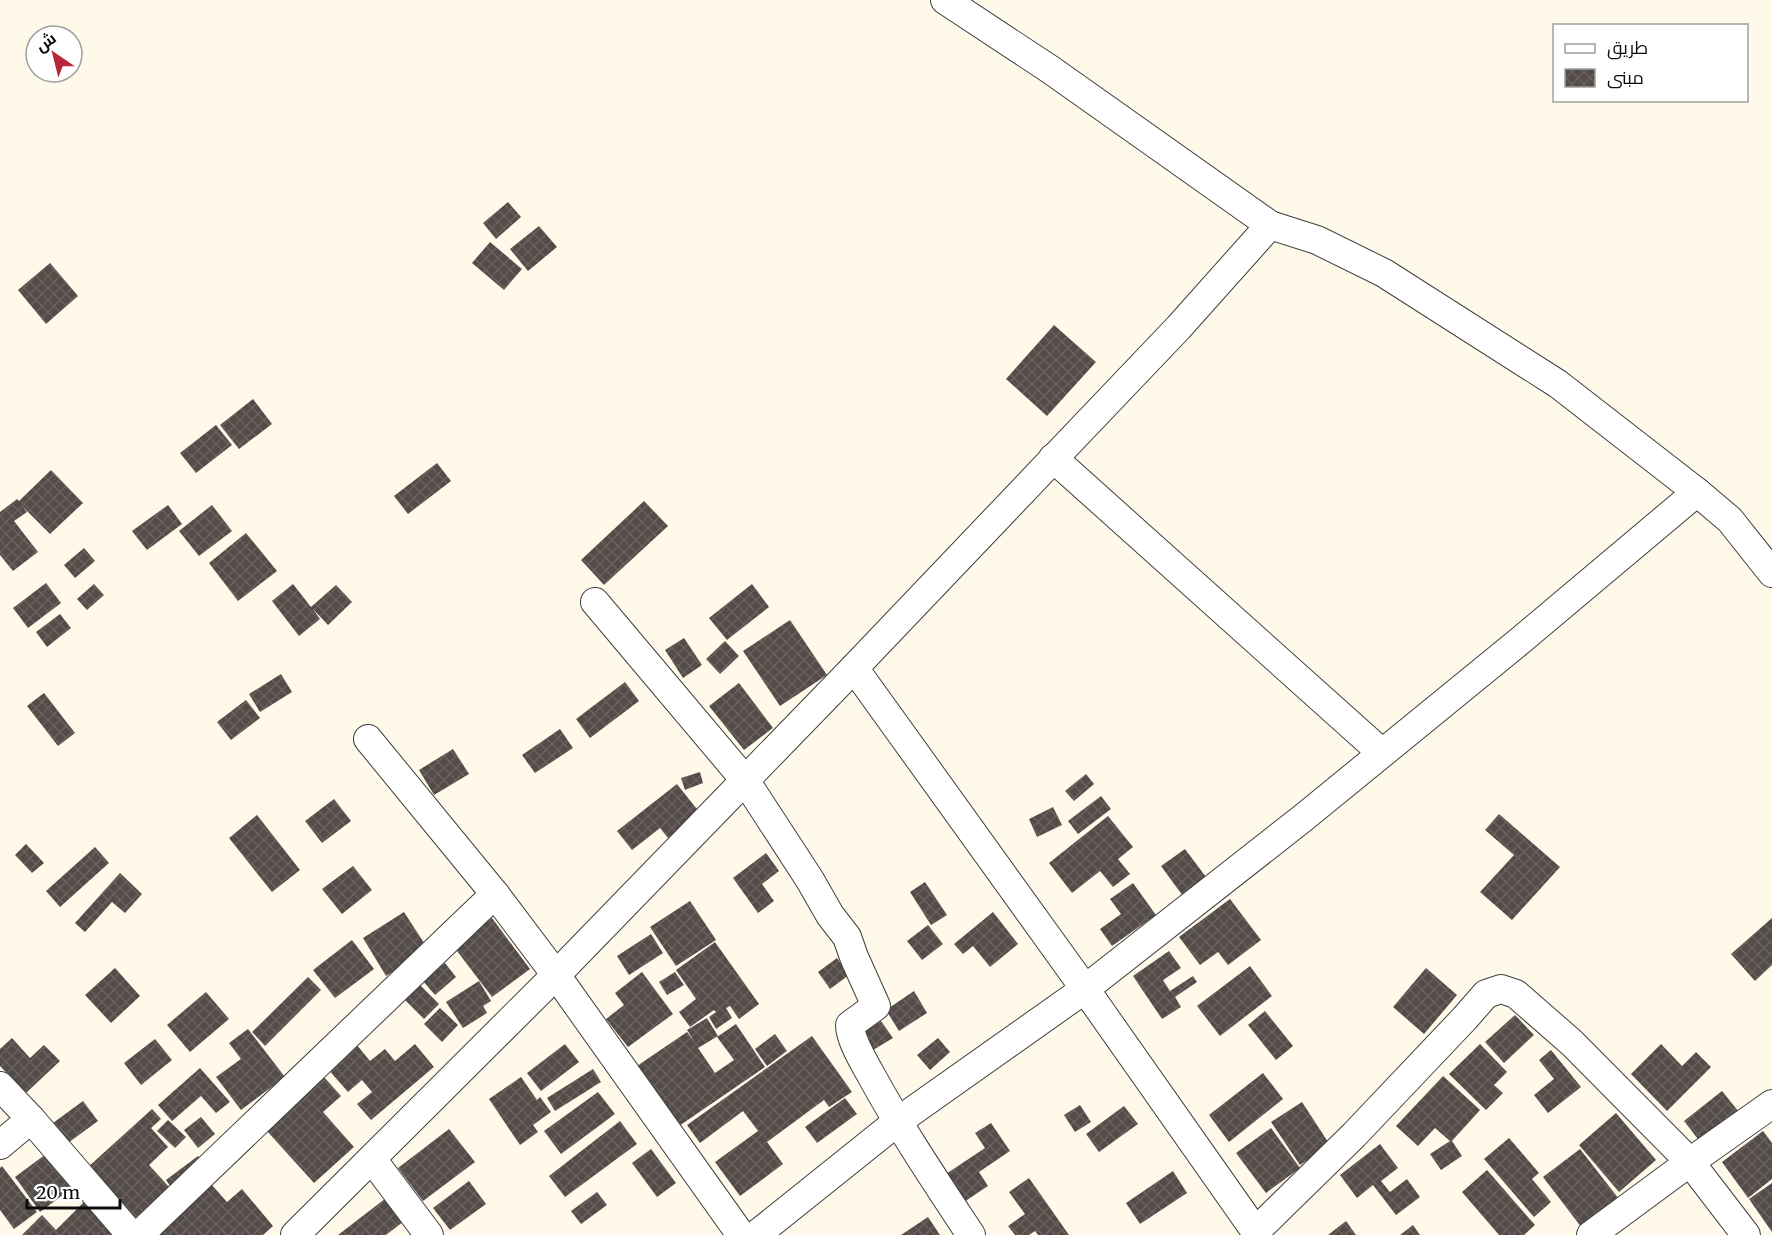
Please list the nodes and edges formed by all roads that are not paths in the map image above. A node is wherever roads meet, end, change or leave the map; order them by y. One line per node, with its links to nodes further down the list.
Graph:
1 (945, 0): 2 (street)
2 (1270, 225): 3 (street); 4 (street)
3 (1053, 458): 7 (street); 9 (street)
4 (1697, 492): 5 (street); 9 (street)
5 (1772, 573)
6 (595, 603): 10 (street)
7 (854, 669): 10 (street); 13 (street)
8 (368, 739): 11 (street)
9 (1382, 753): 13 (street)
10 (745, 780): 12 (street); 17 (street)
11 (495, 894): 12 (street); 23 (street)
12 (556, 975): 19 (street); 26 (street)
13 (1085, 989): 17 (street); 21 (street)
14 (0, 1086): 16 (street)
15 (1772, 1104): 20 (street)
16 (31, 1119): 18 (street); 22 (street)
17 (897, 1122): 27 (street); 28 (street)
18 (0, 1145)
19 (372, 1158): 24 (street); 25 (street)
20 (1690, 1161): 21 (street); 29 (street); 30 (street)
21 (1257, 1233)
22 (131, 1235)
23 (139, 1235)
24 (295, 1235)
25 (429, 1235)
26 (741, 1235)
27 (756, 1235)
28 (971, 1235)
29 (1591, 1235)
30 (1746, 1235)

